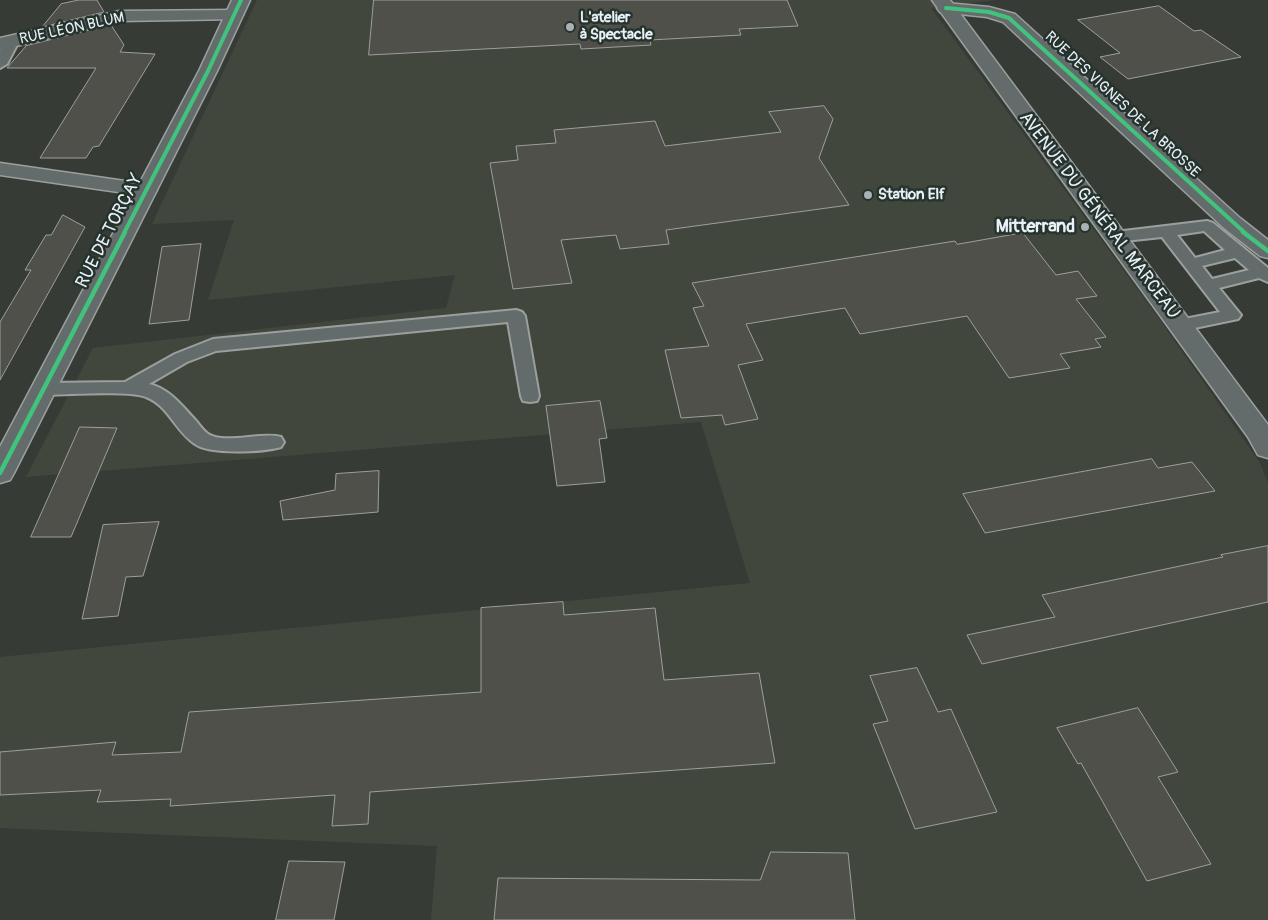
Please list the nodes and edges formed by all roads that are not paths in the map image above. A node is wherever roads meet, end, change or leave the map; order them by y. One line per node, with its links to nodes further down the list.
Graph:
1 (944, 4): 8 (street, AVENUE DU GÉNÉRAL MARCEAU); 10 (street, RUE DES VIGNES DE LA BROSSE)
2 (238, 8): 3 (street, RUE LÉON BLUM); 6 (street, RUE DE TORÇAY)
3 (6, 42): 4 (lane)
4 (0, 64)
5 (0, 169): 6 (street)
6 (146, 190): 16 (street, RUE DE TORÇAY)
7 (1166, 232): 8 (lane); 9 (lane); 11 (lane)
8 (1114, 237): 14 (street, AVENUE DU GÉNÉRAL MARCEAU)
9 (1232, 247): 11 (lane); 12 (lane)
10 (1268, 251)
11 (1187, 258): 13 (lane)
12 (1266, 278): 13 (lane)
13 (1213, 291): 14 (lane)
14 (1180, 325): 18 (street, AVENUE DU GÉNÉRAL MARCEAU)
15 (128, 388): 16 (lane); 17 (lane); 19 (lane)
16 (44, 389): 20 (street, RUE DE TORÇAY)
17 (530, 396)
18 (1265, 439)
19 (274, 442)
20 (0, 472)

